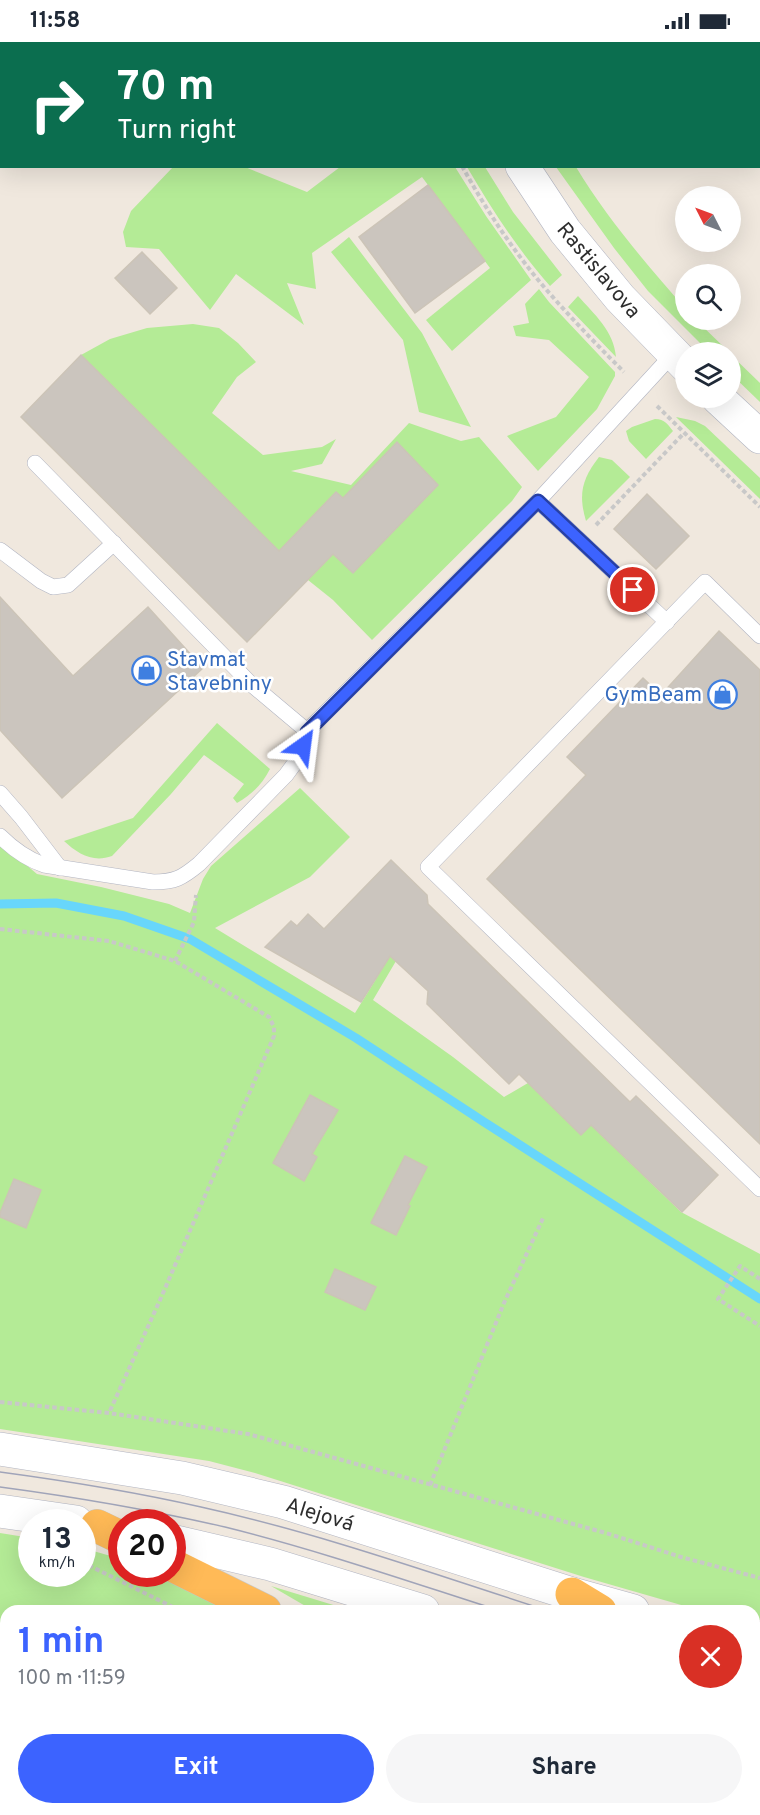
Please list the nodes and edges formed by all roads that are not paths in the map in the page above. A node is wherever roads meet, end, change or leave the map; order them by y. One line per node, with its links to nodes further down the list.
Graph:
1 (523, 168): 2 (street, Rastislavova)
2 (675, 356)
3 (675, 363): 7 (lane)
4 (729, 408): 5 (street)
5 (760, 437)
6 (36, 464): 8 (lane)
7 (538, 501): 10 (lane); 12 (lane)
8 (114, 543): 9 (lane); 12 (lane)
9 (0, 550)
10 (667, 622): 11 (lane); 16 (lane)
11 (760, 636)
12 (307, 732): 15 (lane)
13 (0, 793): 15 (lane)
14 (0, 836): 15 (lane)
15 (60, 868)
16 (760, 1190)
17 (0, 1449): 22 (street, Alejová)
18 (0, 1511): 19 (street)
19 (100, 1528)
20 (186, 1544): 24 (street)
21 (186, 1571): 23 (highway)
22 (572, 1594): 25 (highway); 26 (street, Alejová)
23 (253, 1605)
24 (403, 1605)
25 (590, 1605)
26 (611, 1605)

